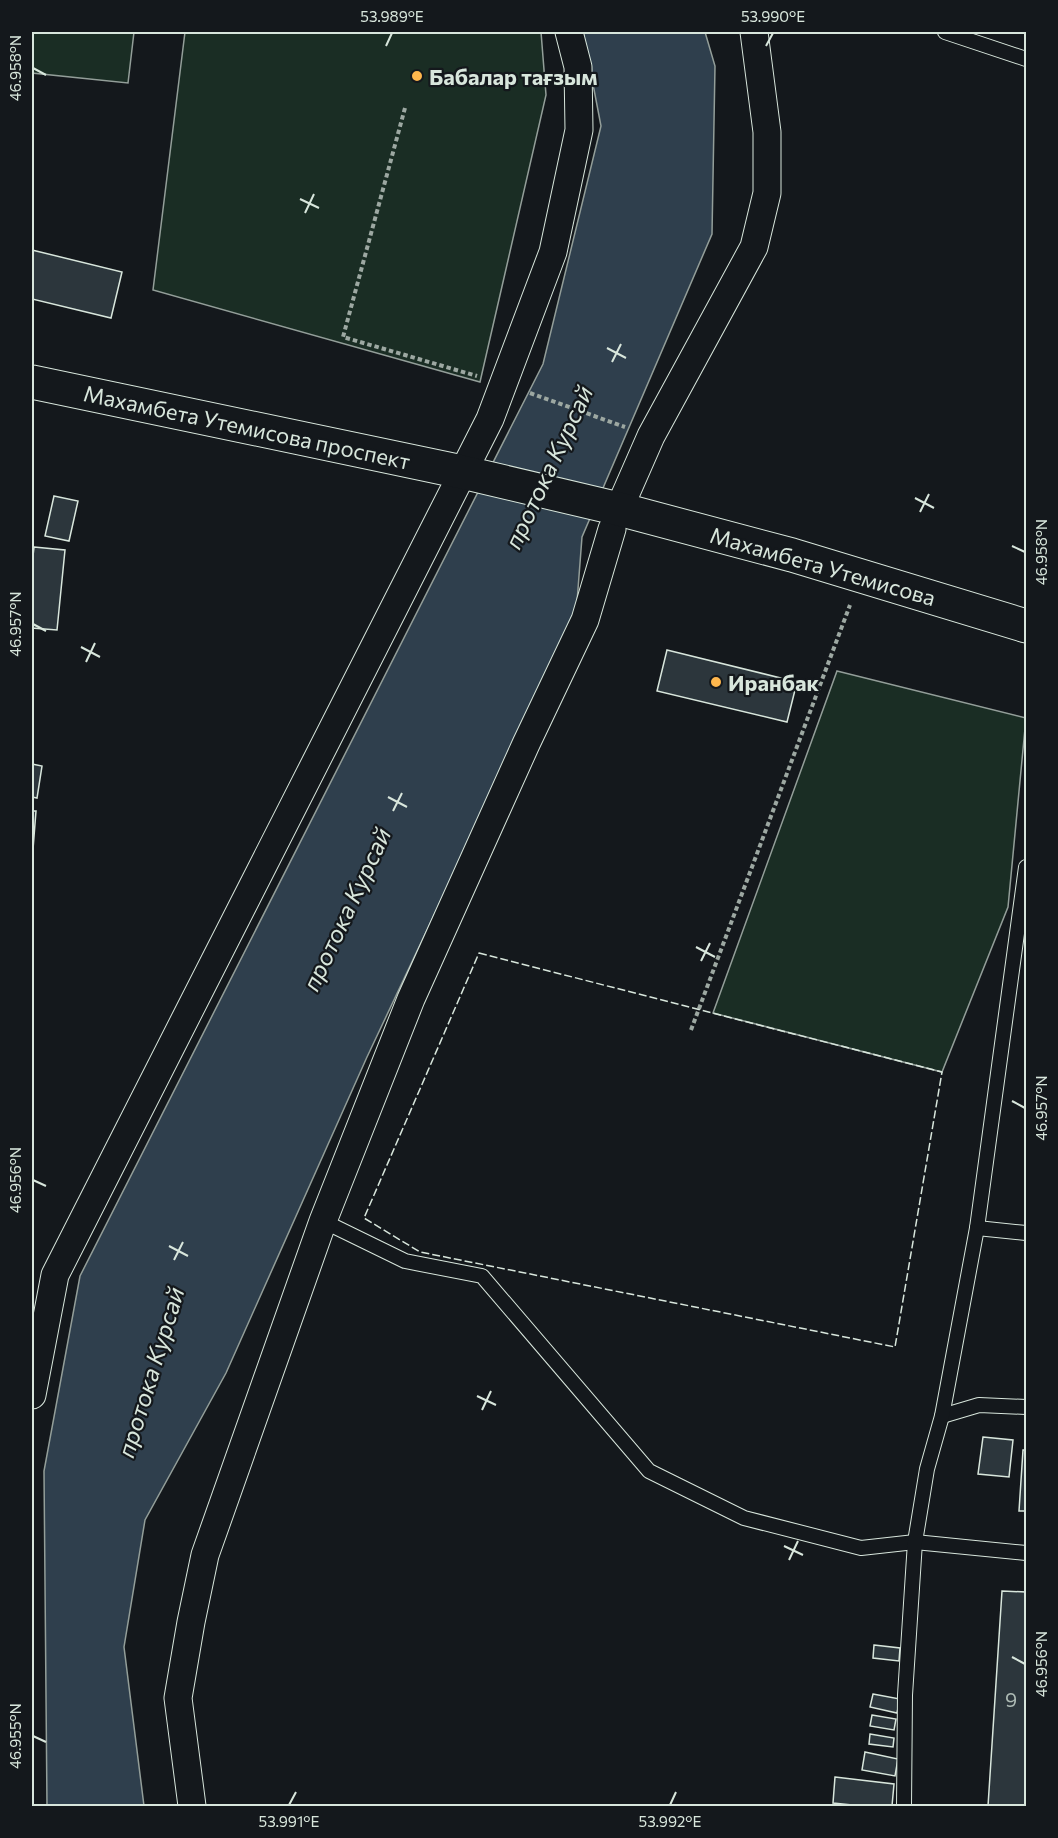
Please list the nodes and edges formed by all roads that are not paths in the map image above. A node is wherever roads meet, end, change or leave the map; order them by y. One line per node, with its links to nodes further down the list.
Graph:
1 (569, 32): 6 (street)
2 (754, 32): 7 (street)
3 (945, 32): 4 (lane)
4 (1026, 59)
5 (32, 382): 6 (street, Махамбета Утемисова проспект)
6 (462, 472): 7 (street, Махамбета Утемисова проспект); 13 (street)
7 (616, 519): 8 (street, Махамбета Утемисова); 10 (street)
8 (1026, 626)
9 (1026, 867): 11 (lane)
10 (322, 1221): 16 (lane); 18 (street)
11 (977, 1228): 12 (lane); 15 (lane)
12 (1026, 1233)
13 (32, 1395)
14 (1026, 1407): 15 (lane)
15 (942, 1416): 16 (lane)
16 (915, 1542): 17 (lane); 19 (lane)
17 (1026, 1553)
18 (192, 1806)
19 (904, 1806)

